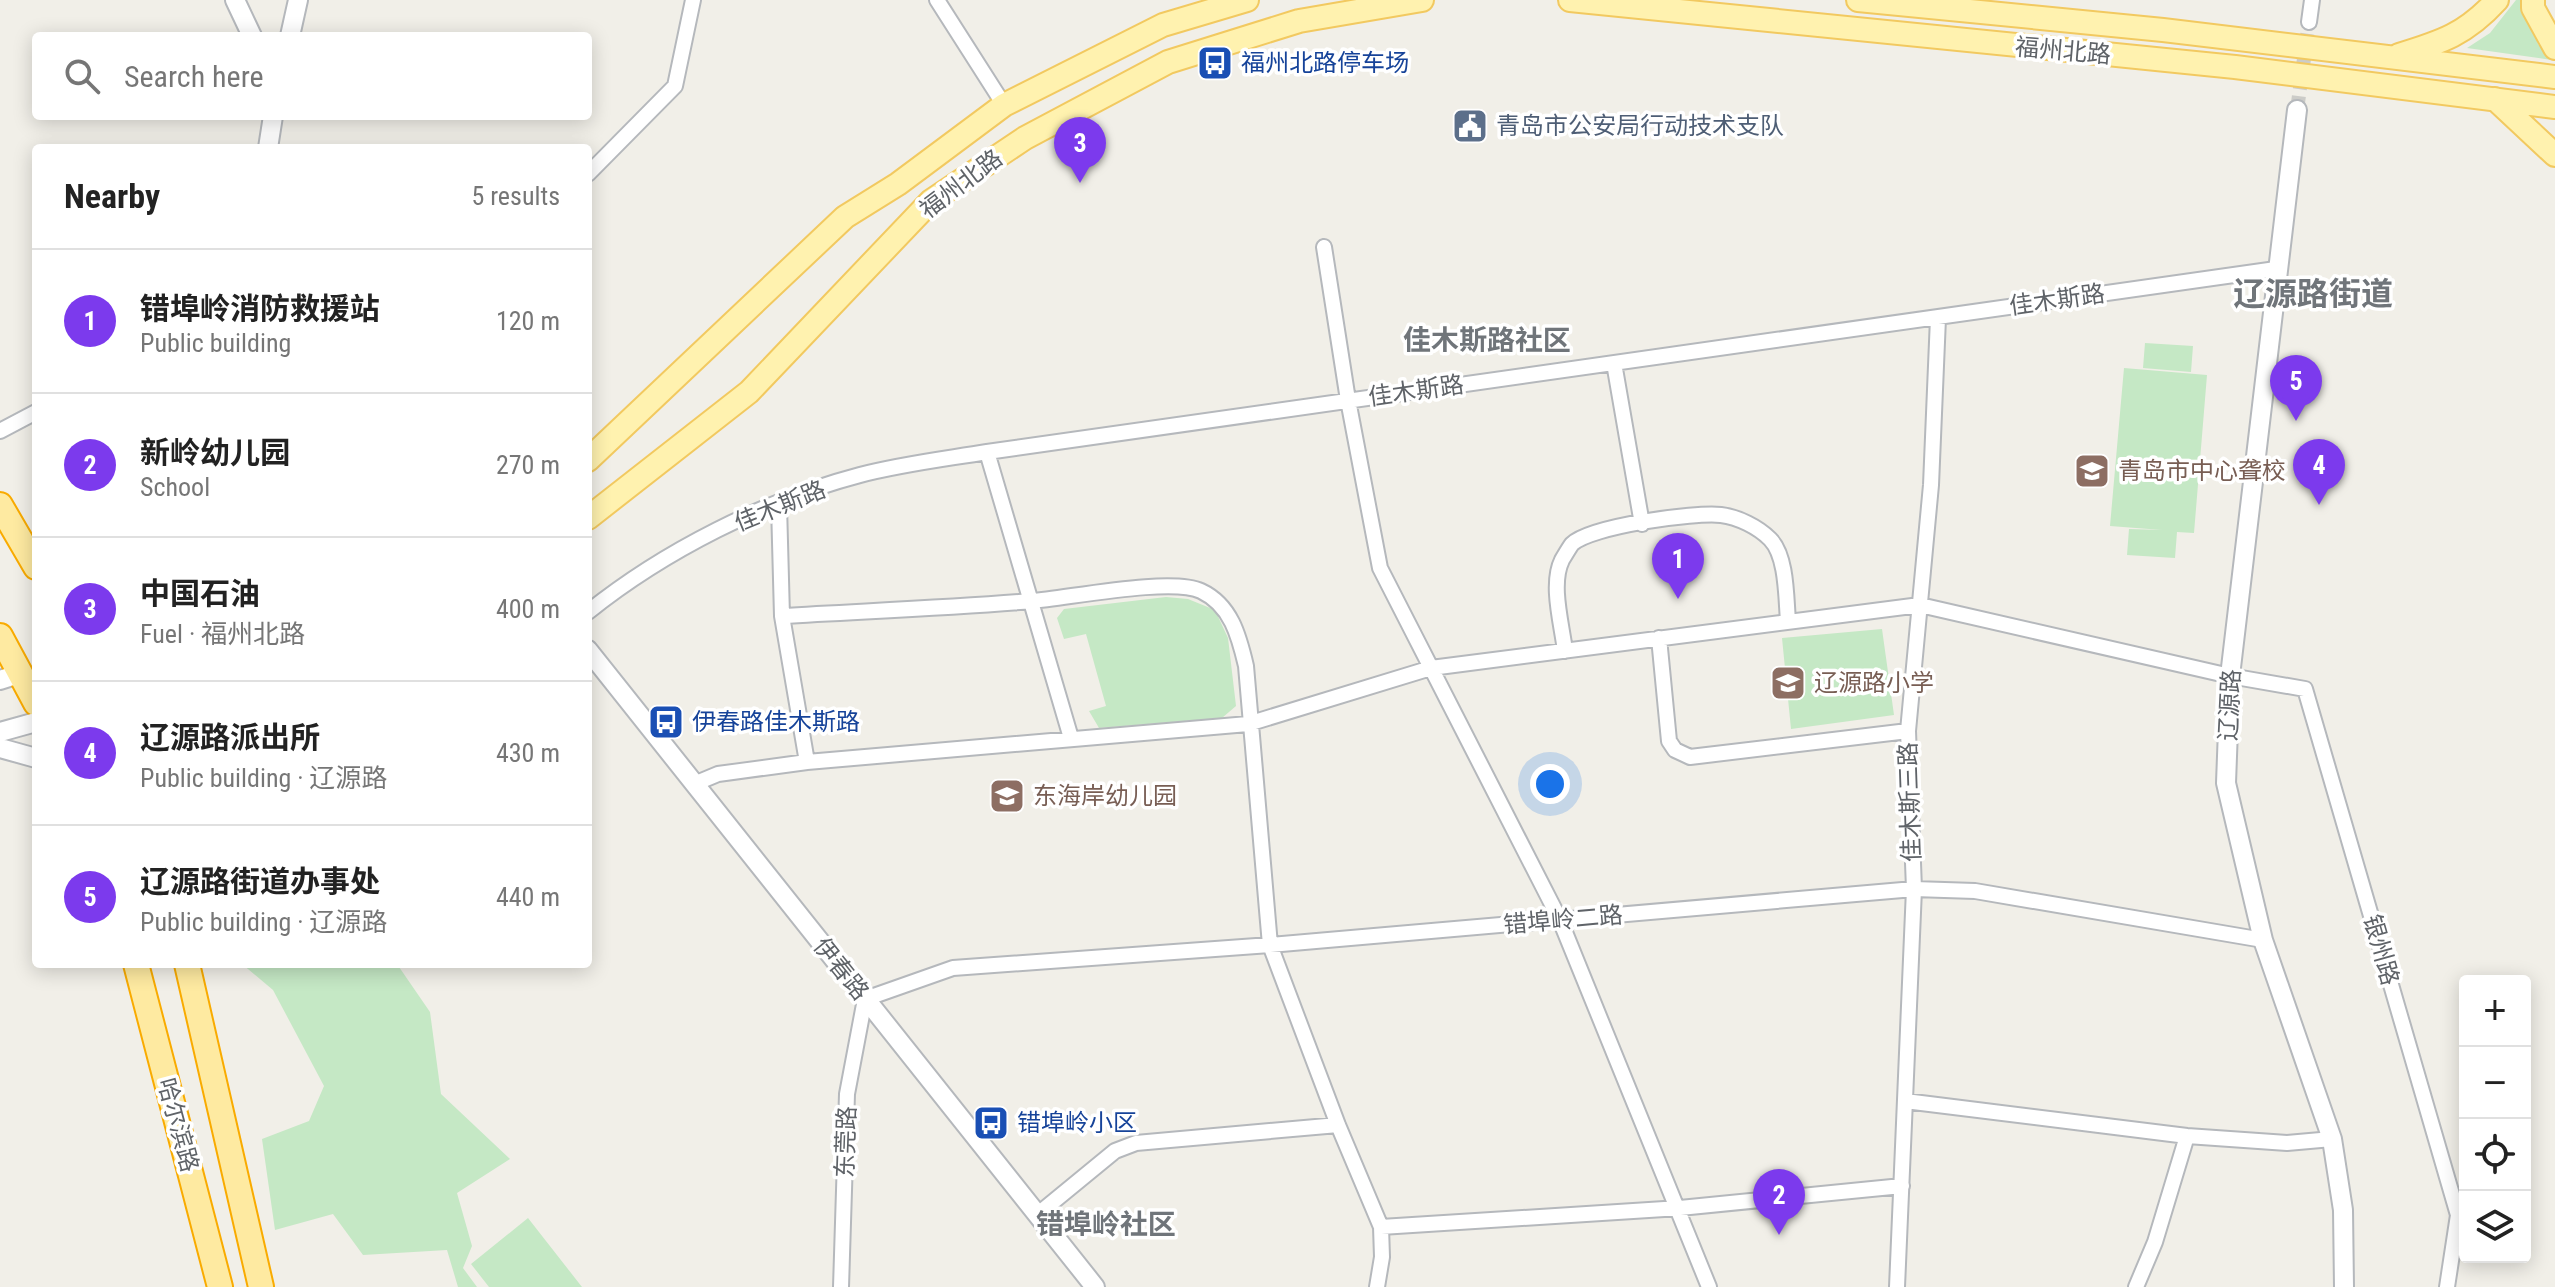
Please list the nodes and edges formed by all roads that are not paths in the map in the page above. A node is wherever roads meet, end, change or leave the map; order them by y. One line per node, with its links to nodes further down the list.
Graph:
1 (235, 0): 14 (street)
2 (298, 0): 15 (street)
3 (693, 0): 26 (street)
4 (937, 0): 20 (street)
5 (1247, 0): 20 (main road, 福州北路)
6 (1422, 0): 12 (main road, 福州北路)
7 (1570, 0): 19 (main road, 福州北路)
8 (1858, 0): 17 (main road, 福州北路)
9 (2312, 0): 13 (street)
10 (2497, 0): 17 (main road)
11 (2533, 0): 16 (main road)
12 (1353, 6): 38 (main road, 福州北路)
13 (2309, 22)
14 (250, 32)
15 (291, 32)
16 (2555, 48)
17 (2389, 58): 18 (main road, 福州北路)
18 (2555, 77)
19 (2495, 99): 21 (main road, 福州北路); 25 (main road)
20 (1004, 105): 35 (main road, 福州北路)
21 (2555, 107)
22 (2297, 110): 28 (street, 辽源路)
23 (272, 120): 24 (street)
24 (269, 144)
25 (2555, 155)
26 (592, 170)
27 (1324, 247): 31 (street)
28 (2276, 269): 29 (street, 佳木斯路); 53 (street, 辽源路)
29 (1938, 318): 30 (street, 佳木斯路); 43 (street, 佳木斯三路)
30 (1614, 363): 31 (street, 佳木斯路); 39 (street)
31 (1348, 400): 34 (street, 佳木斯路); 51 (street)
32 (32, 414): 33 (street)
33 (0, 431)
34 (987, 452): 36 (street, 佳木斯路); 42 (street)
35 (592, 456)
36 (779, 505): 44 (street, 佳木斯路); 45 (street)
37 (6, 513): 40 (main road); 41 (highway)
38 (592, 515)
39 (1642, 524): 46 (street); 49 (street)
40 (32, 544)
41 (32, 560)
42 (1032, 601): 45 (street); 56 (street); 59 (street)
43 (1920, 605): 46 (street); 53 (street); 57 (street, 佳木斯三路)
44 (592, 609)
45 (782, 616): 62 (street)
46 (1788, 621): 48 (street)
47 (0, 636): 52 (highway)
48 (1659, 638): 49 (street); 57 (street)
49 (1565, 651): 51 (street)
50 (592, 655): 63 (street, 伊春路)
51 (1431, 668): 56 (street); 65 (street)
52 (19, 674): 54 (highway)
53 (2230, 676): 66 (street, 辽源路); 88 (street, 银州路)
54 (32, 696)
55 (32, 723): 58 (street)
56 (1248, 724): 59 (street); 67 (street)
57 (1908, 731): 64 (street, 佳木斯三路)
58 (0, 732)
59 (1071, 738): 62 (street)
60 (0, 748): 61 (street)
61 (32, 757)
62 (807, 762): 63 (street)
63 (694, 784): 70 (street, 伊春路)
64 (1914, 889): 65 (street, 错埠岭二路); 66 (street, 错埠岭二路); 71 (street, 佳木斯三路)
65 (1560, 920): 67 (street, 错埠岭二路); 76 (street)
66 (2263, 940): 74 (street, 辽源路)
67 (1270, 945): 70 (street, 错埠岭二路); 72 (street)
68 (137, 968): 80 (highway, 哈尔滨路)
69 (188, 968): 81 (highway, 哈尔滨路)
70 (865, 999): 77 (street, 伊春路); 82 (street, 东莞路)
71 (1905, 1101): 73 (street); 75 (street, 佳木斯三路)
72 (1338, 1125): 77 (street); 78 (street)
73 (2187, 1136): 74 (street); 86 (street)
74 (2332, 1139): 87 (street, 辽源路)
75 (1902, 1186): 76 (street); 85 (street, 佳木斯三路)
76 (1680, 1208): 78 (street); 84 (street)
77 (1037, 1215): 79 (street, 伊春路)
78 (1381, 1227): 83 (street)
79 (1089, 1285)
80 (220, 1287)
81 (261, 1287)
82 (841, 1287)
83 (1377, 1287)
84 (1709, 1287)
85 (1897, 1287)
86 (2136, 1287)
87 (2344, 1287)
88 (2447, 1287)

